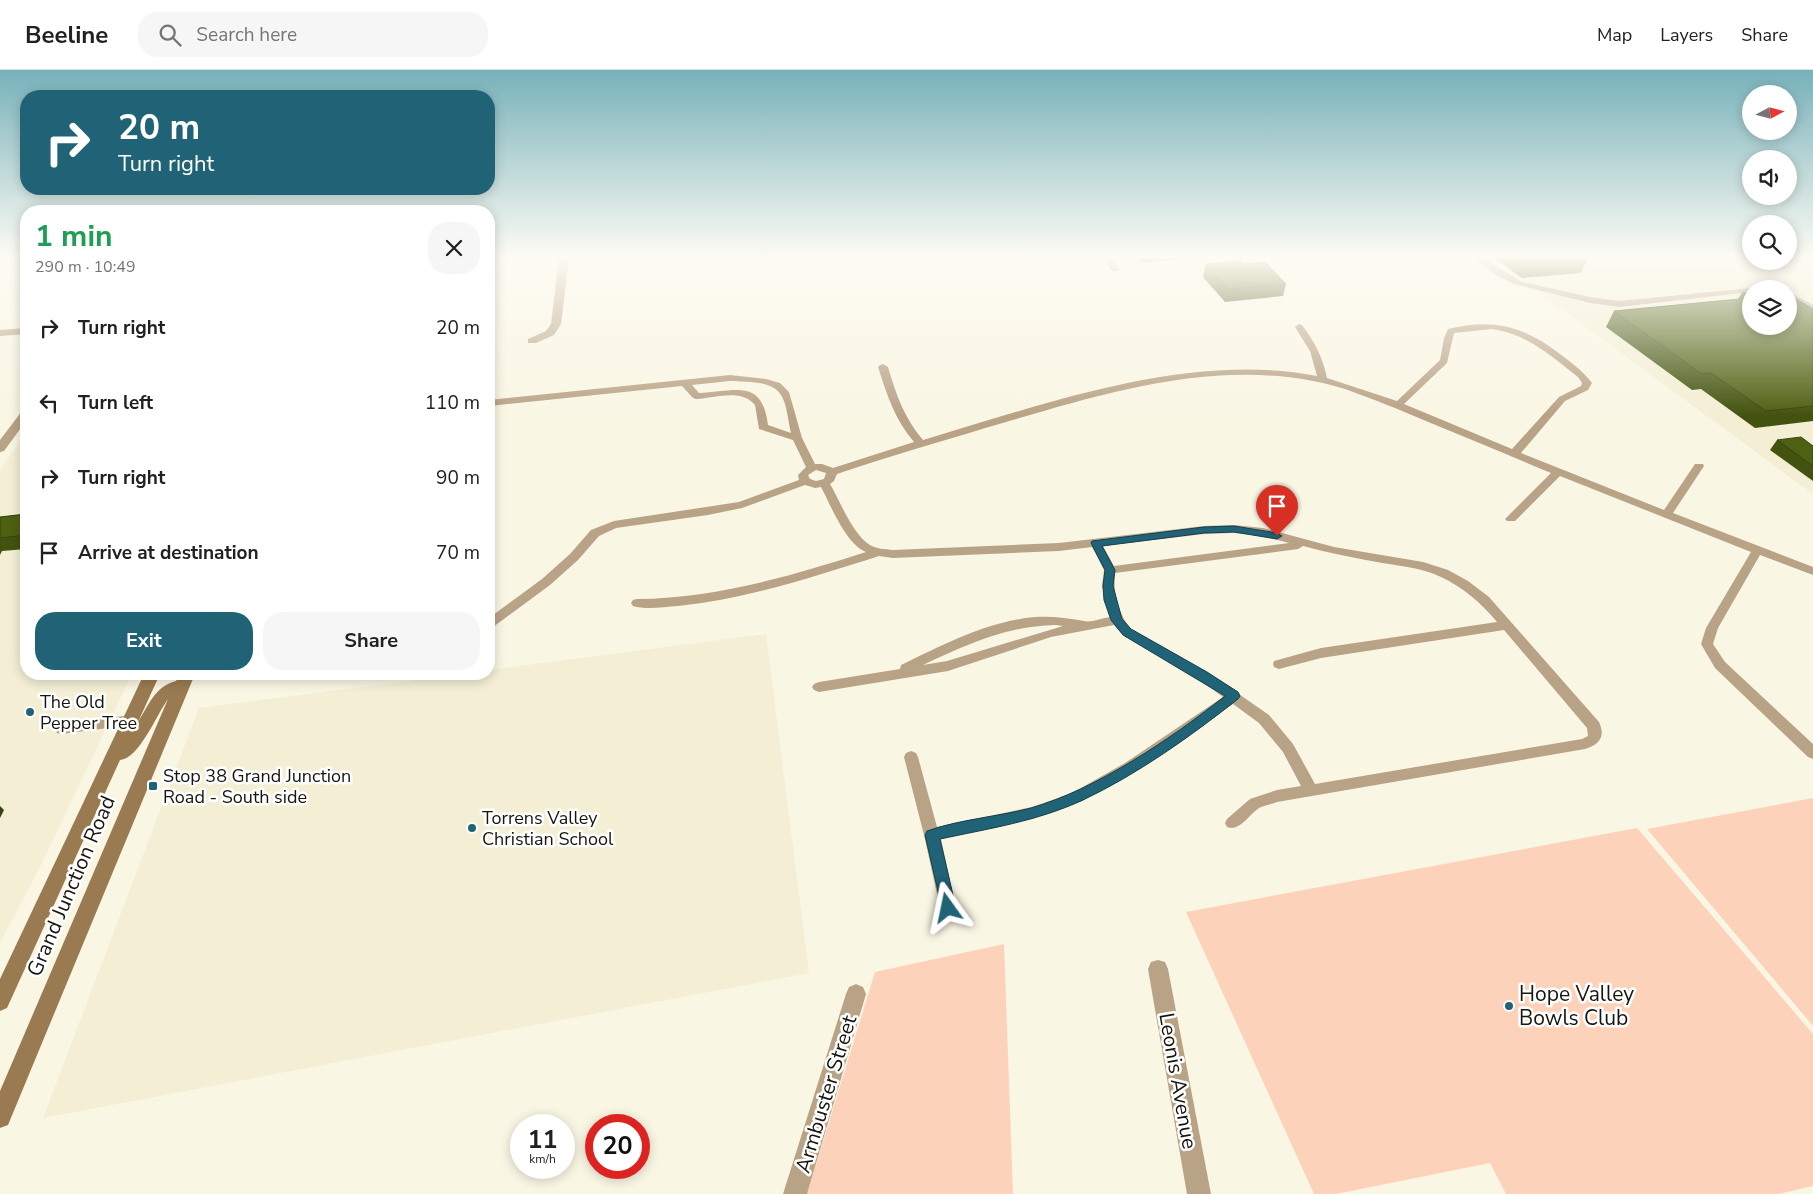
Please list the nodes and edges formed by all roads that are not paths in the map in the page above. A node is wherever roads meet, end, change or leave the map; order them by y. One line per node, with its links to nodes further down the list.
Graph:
1 (558, 310): 5 (street)
2 (1300, 327): 7 (lane)
3 (20, 331): 4 (street)
4 (0, 333)
5 (532, 341)
6 (883, 367): 13 (lane)
7 (1322, 379): 10 (lane); 13 (lane)
8 (685, 383): 9 (lane); 12 (lane); 12 (lane)
9 (495, 402)
10 (1397, 406): 15 (lane); 15 (lane)
11 (20, 421): 14 (street)
12 (797, 438): 17 (lane)
13 (921, 444): 19 (lane)
14 (0, 447)
15 (1514, 454): 18 (lane)
16 (1699, 466): 22 (lane)
17 (812, 468): 19 (lane); 20 (lane)
18 (1559, 471): 22 (lane); 23 (lane)
19 (832, 472): 21 (lane)
20 (805, 481): 21 (lane); 31 (lane)
21 (825, 484): 27 (lane)
22 (1667, 514): 26 (lane)
23 (1511, 519)
24 (1096, 543): 25 (lane); 27 (lane); 28 (lane)
25 (1304, 544): 28 (lane); 33 (lane)
26 (1757, 551): 29 (lane); 43 (lane)
27 (878, 552): 30 (lane)
28 (1110, 570): 32 (lane)
29 (1813, 571)
30 (637, 603)
31 (495, 620)
32 (1117, 620): 34 (lane); 40 (lane)
33 (1507, 625): 35 (lane); 46 (lane)
34 (1086, 626): 36 (lane); 36 (lane)
35 (1279, 664)
36 (892, 674): 39 (lane)
37 (149, 680): 41 (main road, Grand Junction Road)
38 (184, 680): 45 (main road); 53 (main road, Grand Junction Road)
39 (819, 687)
40 (1234, 696): 46 (lane); 48 (lane)
41 (131, 720): 42 (lane); 45 (main road, Grand Junction Road)
42 (62, 729)
43 (1813, 753)
44 (911, 757): 48 (lane)
45 (108, 773): 52 (main road, Grand Junction Road)
46 (1310, 789): 47 (lane)
47 (1232, 823)
48 (932, 835): 49 (lane)
49 (948, 908)
50 (1158, 969): 55 (street, Leonis Avenue)
51 (856, 994): 54 (street, Armbuster Street)
52 (0, 1000)
53 (0, 1117)
54 (795, 1194)
55 (1199, 1194)

